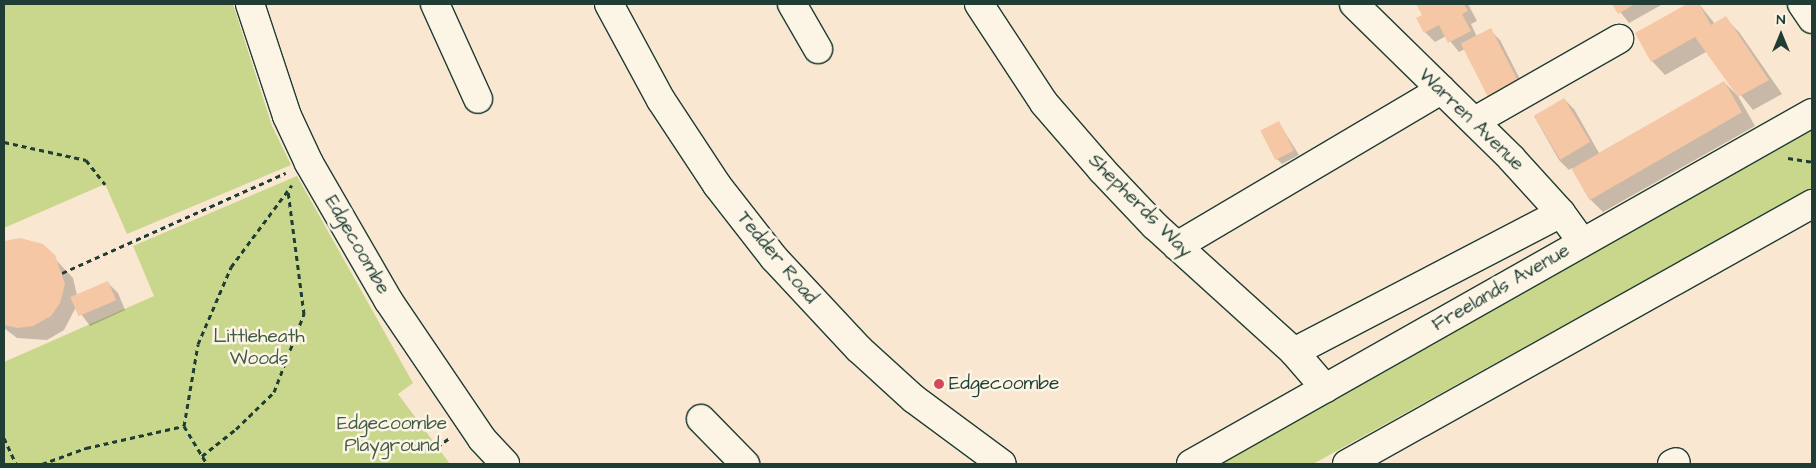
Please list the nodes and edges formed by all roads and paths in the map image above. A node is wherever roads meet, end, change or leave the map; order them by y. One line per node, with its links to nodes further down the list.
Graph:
1 (250, 4): 16 (street, Edgecoombe)
2 (435, 4): 12 (street)
3 (609, 4): 30 (street, Tedder Road)
4 (792, 4): 10 (street)
5 (979, 4): 22 (street, Shepherds Way)
6 (1354, 4): 11 (street, Warren Avenue)
7 (1802, 4): 8 (street)
8 (1812, 19)
9 (1619, 40): 14 (street)
10 (818, 49)
11 (1441, 90): 14 (street, Warren Avenue); 22 (street)
12 (478, 99)
13 (1812, 113): 21 (street, Freelands Avenue)
14 (1475, 121): 20 (street, Warren Avenue)
15 (4, 142): 17 (path)
16 (309, 163): 18 (path); 23 (path); 34 (street, Edgecoombe)
17 (105, 184)
18 (288, 191): 27 (path); 29 (path)
19 (1812, 204): 37 (street)
20 (1561, 213): 21 (street, Warren Avenue); 24 (street)
21 (1582, 242): 25 (street, Freelands Avenue)
22 (1177, 246): 24 (street, Shepherds Way)
23 (62, 273)
24 (1294, 352): 25 (street, Shepherds Way)
25 (1325, 388): 36 (street, Freelands Avenue)
26 (701, 419): 35 (street)
27 (184, 426): 29 (path); 32 (path)
28 (4, 438): 31 (path)
29 (202, 456): 33 (path)
30 (989, 461)
31 (16, 464)
32 (42, 464)
33 (207, 464)
34 (505, 464)
35 (745, 464)
36 (1191, 464)
37 (1347, 464)

